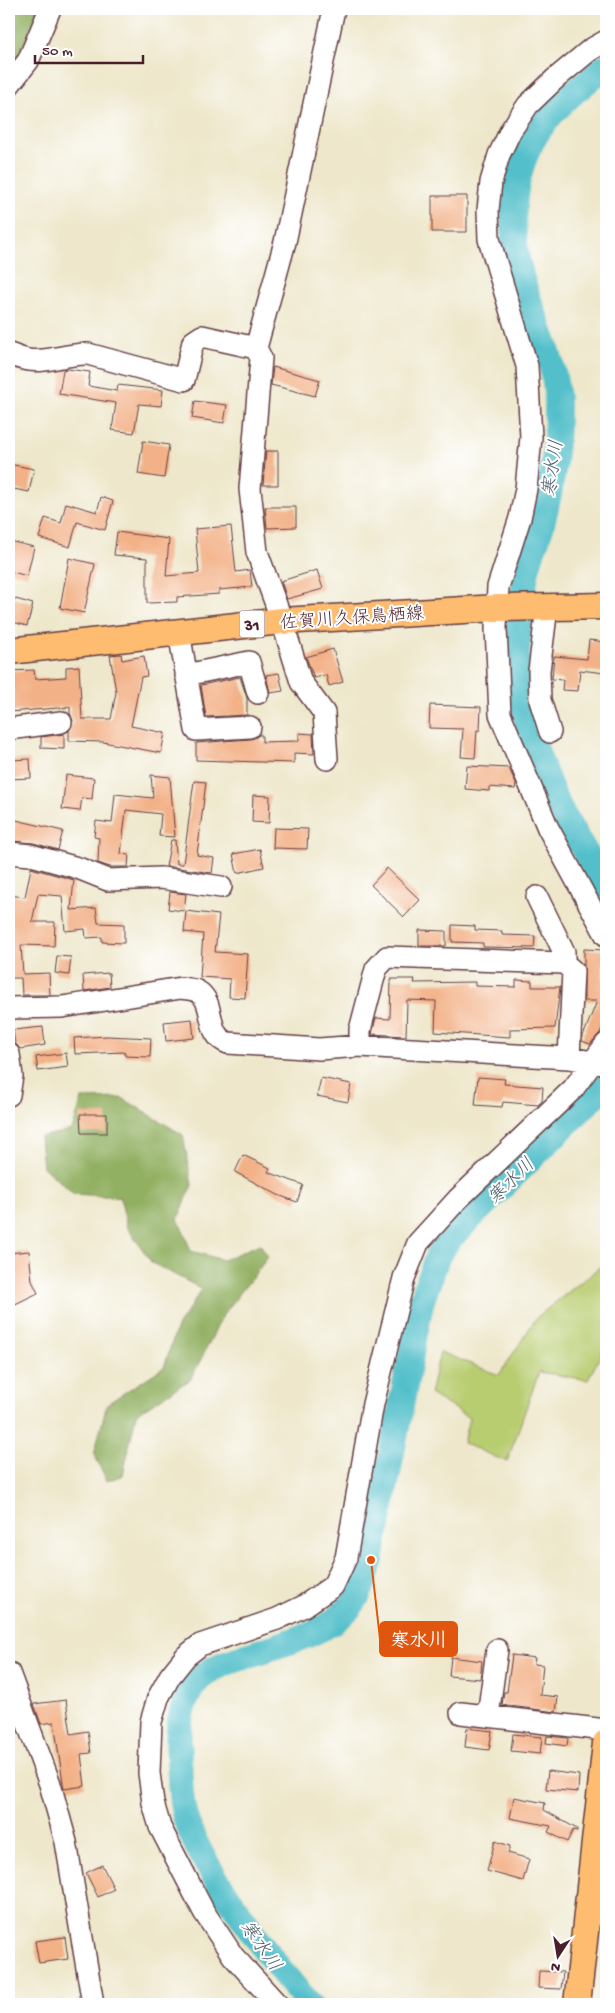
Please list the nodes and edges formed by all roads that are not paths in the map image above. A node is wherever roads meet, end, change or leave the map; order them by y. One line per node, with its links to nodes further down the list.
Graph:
1 (50, 9): 4 (street)
2 (334, 9): 5 (street)
3 (606, 40): 9 (street)
4 (9, 85)
5 (256, 348): 6 (street); 10 (street)
6 (9, 354)
7 (606, 606): 8 (main road, 佐賀川久保鳥栖線 / 31)
8 (547, 607): 9 (main road, 佐賀川久保鳥栖線 / 31); 18 (street)
9 (496, 608): 10 (main road, 佐賀川久保鳥栖線 / 31); 23 (street)
10 (282, 621): 11 (main road, 佐賀川久保鳥栖線 / 31); 19 (street)
11 (179, 632): 12 (main road, 佐賀川久保鳥栖線 / 31); 13 (street)
12 (9, 651)
13 (186, 675): 14 (street); 16 (street)
14 (258, 693)
15 (61, 722): 17 (street)
16 (250, 727)
17 (9, 729)
18 (550, 732)
19 (328, 759)
20 (9, 853): 21 (street)
21 (221, 887)
22 (537, 897): 24 (street)
23 (606, 936)
24 (564, 963): 27 (street); 29 (street)
25 (9, 1008): 27 (street)
26 (606, 1044): 30 (street)
27 (360, 1046): 29 (street)
28 (9, 1054): 31 (street)
29 (569, 1058): 30 (street)
30 (601, 1063): 41 (street)
31 (9, 1094)
32 (497, 1650): 35 (street)
33 (9, 1673): 40 (street)
34 (461, 1713): 35 (street)
35 (488, 1716): 36 (street)
36 (606, 1730)
37 (606, 1743): 38 (main road)
38 (603, 1796): 39 (main road)
39 (596, 1914): 42 (main road)
40 (93, 2004)
41 (276, 2004)
42 (577, 2004)

